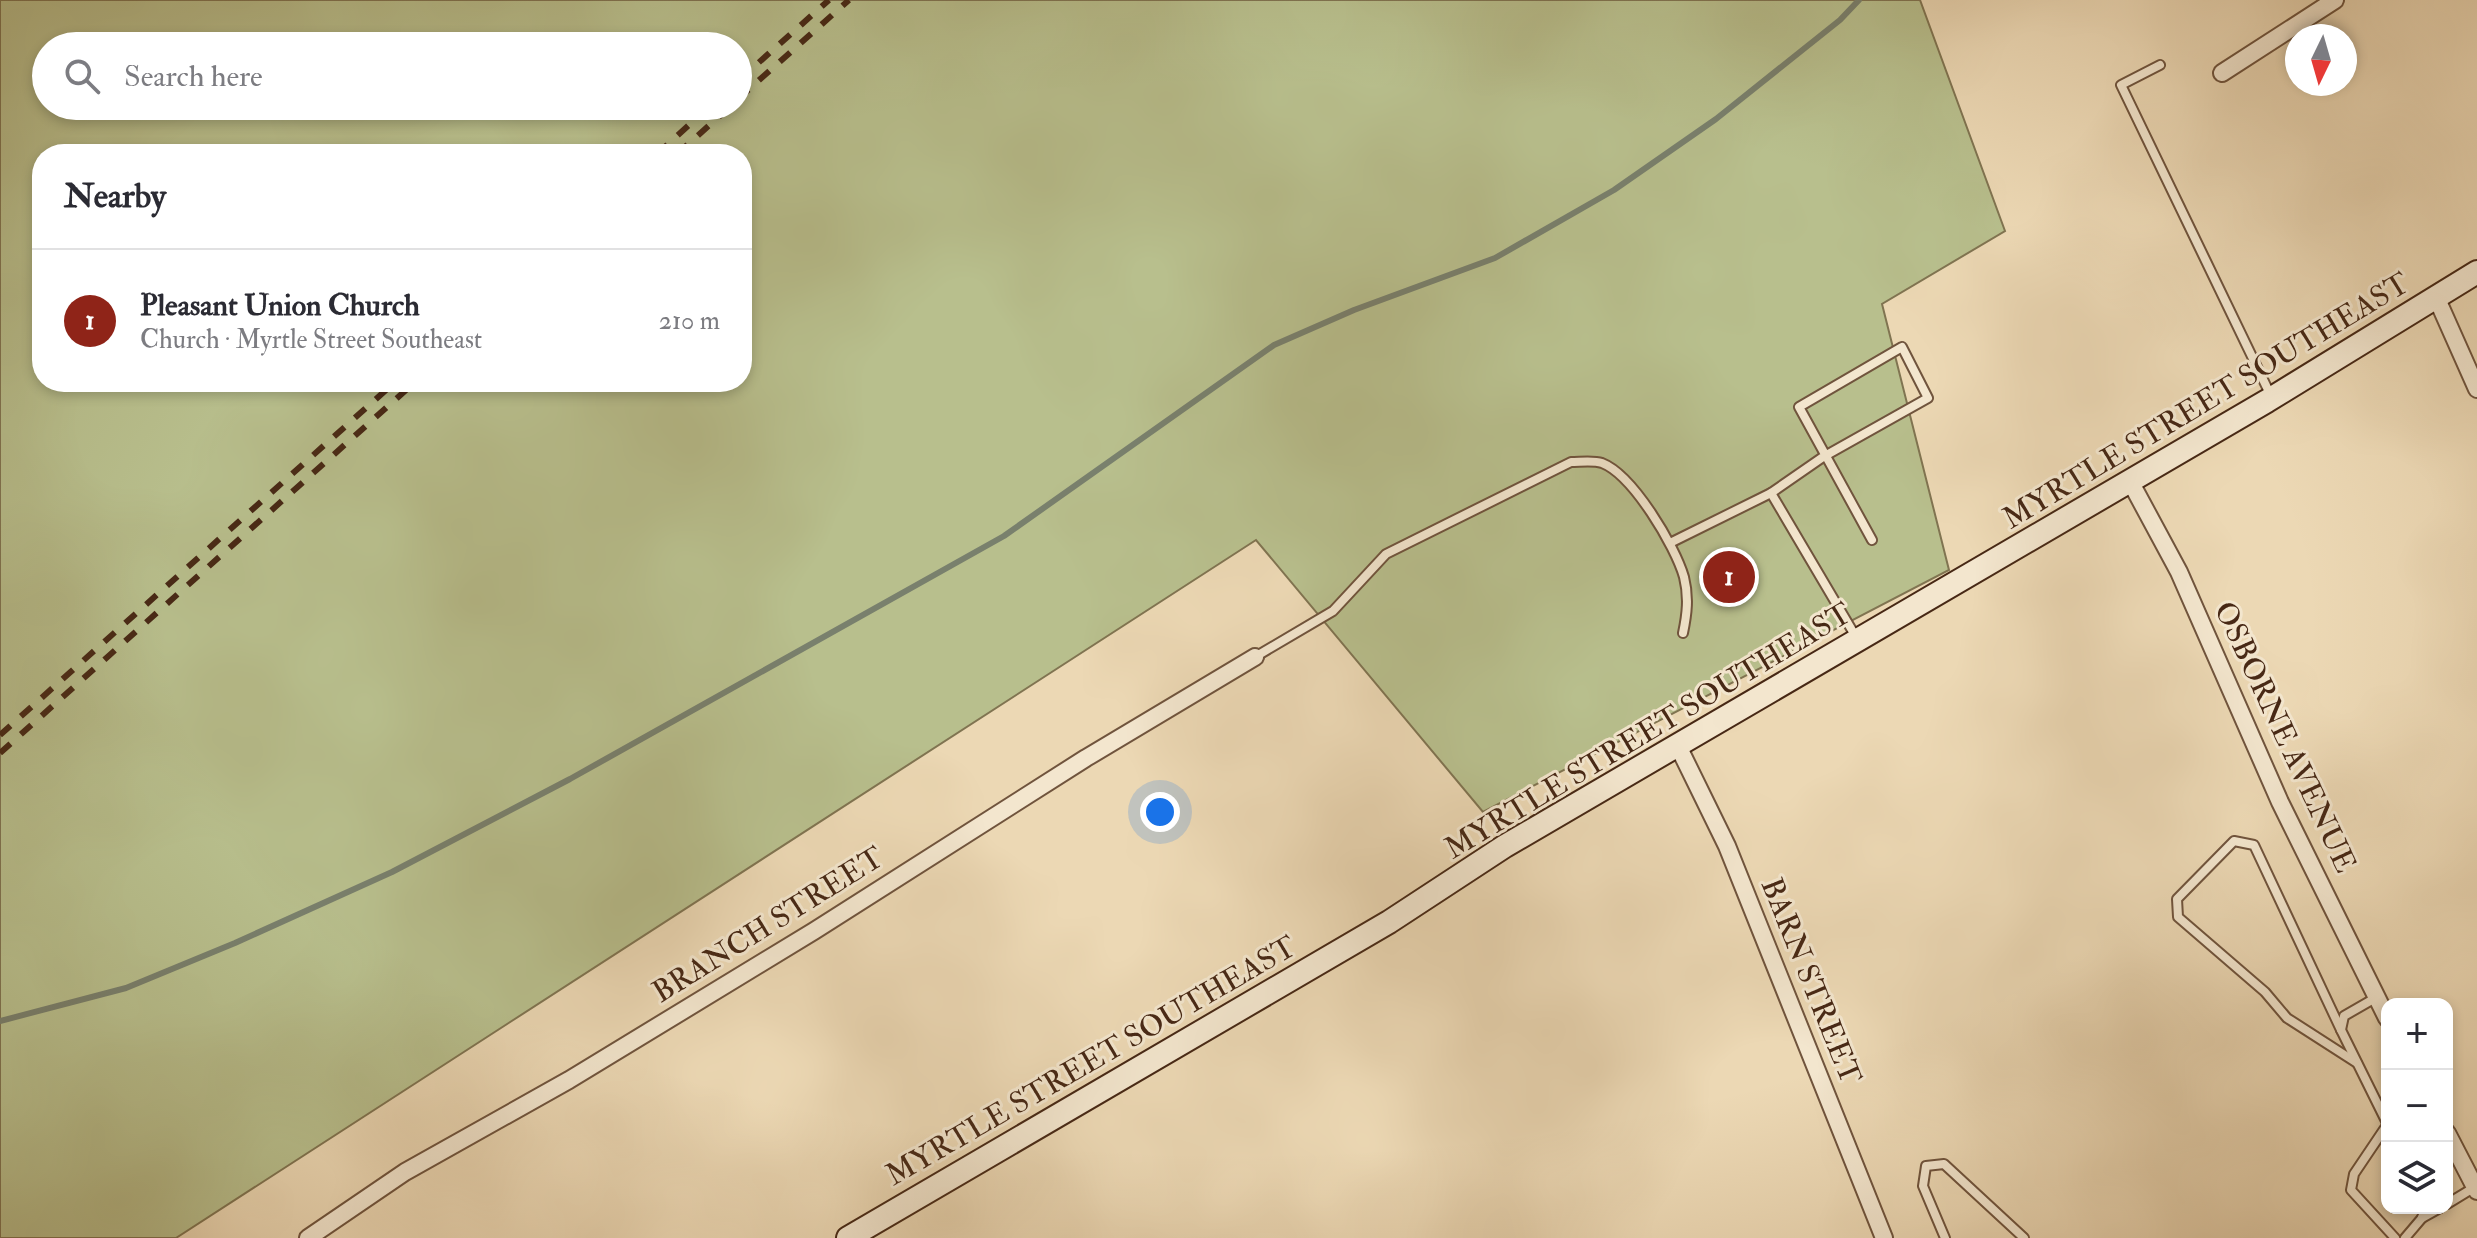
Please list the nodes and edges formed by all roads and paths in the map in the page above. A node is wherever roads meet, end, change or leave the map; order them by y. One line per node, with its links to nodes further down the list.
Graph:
1 (2335, 0): 3 (street)
2 (2160, 65): 7 (lane)
3 (2222, 73)
4 (2477, 272): 5 (street, MYRTLE STREET SOUTHEAST)
5 (2437, 299): 6 (street); 7 (street, MYRTLE STREET SOUTHEAST)
6 (2477, 389)
7 (2272, 398): 9 (street, MYRTLE STREET SOUTHEAST)
8 (1823, 457): 8 (lane); 10 (lane); 11 (lane)
9 (2130, 481): 14 (street, MYRTLE STREET SOUTHEAST); 17 (street, OSBORNE AVENUE)
10 (1771, 493): 12 (lane); 14 (lane)
11 (1872, 540)
12 (1670, 543): 13 (lane); 15 (lane)
13 (1683, 633)
14 (1859, 641): 16 (street, MYRTLE STREET SOUTHEAST)
15 (1255, 657): 29 (street, BRANCH STREET)
16 (1679, 748): 30 (street, MYRTLE STREET SOUTHEAST); 31 (street, BARN STREET)
17 (2377, 997): 18 (street, OSBORNE AVENUE); 19 (lane)
18 (2381, 1005)
19 (2341, 1030): 20 (lane); 20 (lane)
20 (2357, 1063): 21 (lane)
21 (2381, 1112)
22 (2381, 1133): 34 (lane)
23 (2452, 1142): 24 (street)
24 (2476, 1189): 25 (lane)
25 (2453, 1201)
26 (2423, 1214): 28 (lane)
27 (2429, 1214): 28 (lane)
28 (2422, 1218): 35 (lane)
29 (308, 1238)
30 (848, 1238)
31 (1884, 1238)
32 (1945, 1238): 33 (lane)
33 (2024, 1238)
34 (2395, 1238)
35 (2405, 1238)

